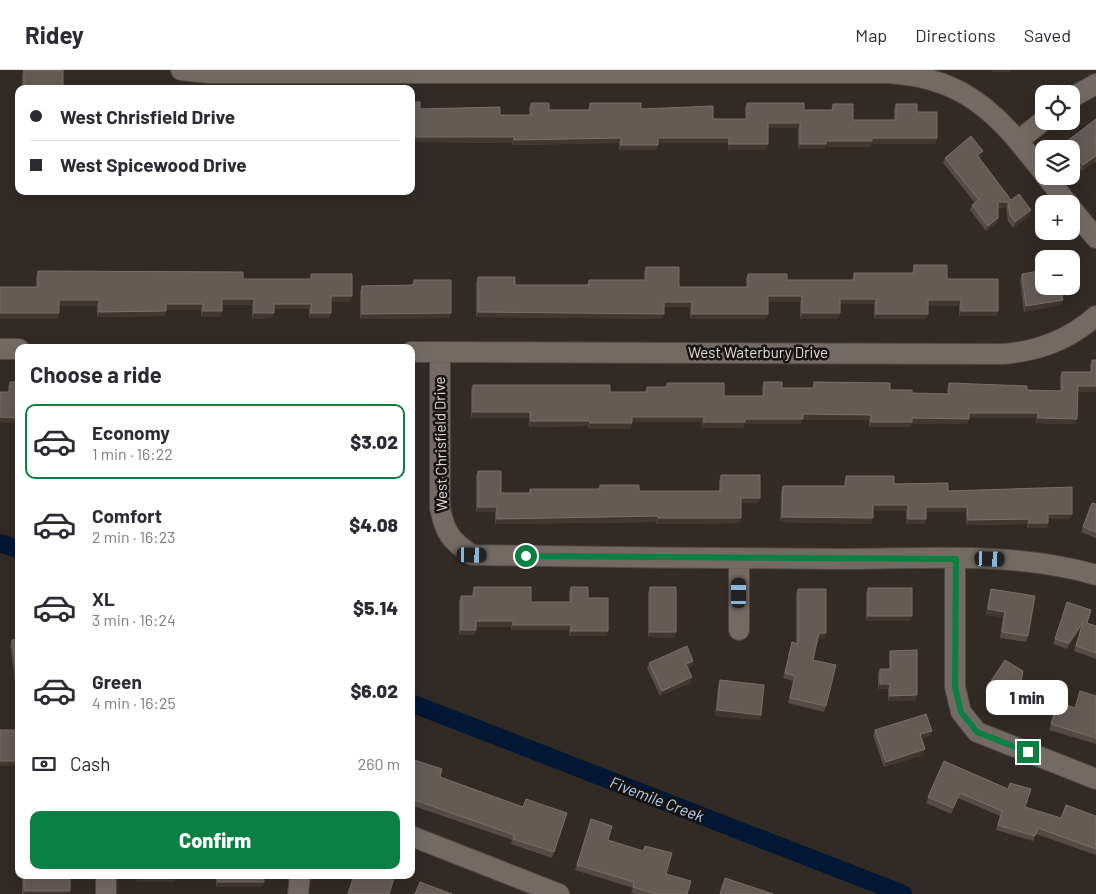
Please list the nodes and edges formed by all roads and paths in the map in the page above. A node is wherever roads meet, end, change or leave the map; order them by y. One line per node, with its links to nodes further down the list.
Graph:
1 (182, 70): 5 (street)
2 (1096, 84): 3 (street)
3 (1080, 93)
4 (1035, 127): 5 (street)
5 (1018, 141): 6 (street)
6 (1035, 162)
7 (1053, 185): 8 (street)
8 (1061, 195)
9 (1080, 219): 10 (street)
10 (1096, 238)
11 (1096, 316): 15 (street, West Waterbury Drive)
12 (0, 349): 13 (street)
13 (15, 349)
14 (415, 352): 15 (street, West Waterbury Drive)
15 (440, 352): 16 (street, West Chrisfield Drive)
16 (739, 558): 17 (street, West Chrisfield Drive); 19 (street)
17 (956, 559): 18 (street, West Chrisfield Drive); 20 (street)
18 (1096, 575)
19 (739, 630)
20 (1096, 779)
21 (415, 838): 26 (street)
22 (106, 879): 24 (street)
23 (300, 879): 25 (street)
24 (106, 894)
25 (298, 894)
26 (559, 894)

